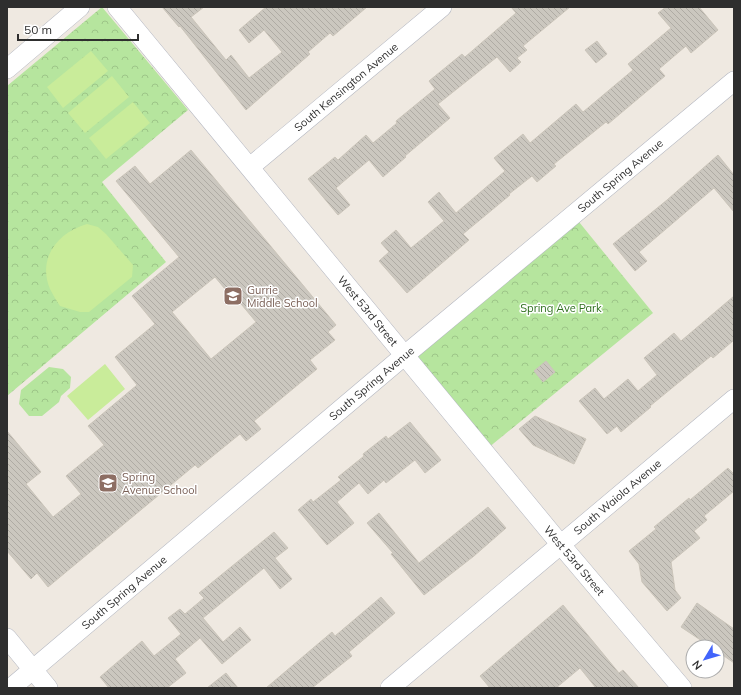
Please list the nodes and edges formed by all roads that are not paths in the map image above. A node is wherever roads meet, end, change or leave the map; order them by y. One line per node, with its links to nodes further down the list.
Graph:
1 (80, 7): 4 (street)
2 (117, 7): 6 (street, West 53rd Street)
3 (442, 7): 6 (street, South Kensington Avenue)
4 (7, 69)
5 (734, 81): 7 (street, South Spring Avenue)
6 (250, 167): 7 (street, West 53rd Street)
7 (405, 355): 9 (street, West 53rd Street); 11 (street, South Spring Avenue)
8 (734, 399): 9 (street, South Waiola Avenue)
9 (561, 545): 14 (street, South Waiola Avenue); 15 (street, West 53rd Street)
10 (7, 638): 11 (street)
11 (33, 670): 12 (street, South Spring Avenue); 13 (street)
12 (11, 688)
13 (48, 688)
14 (390, 688)
15 (682, 688)

